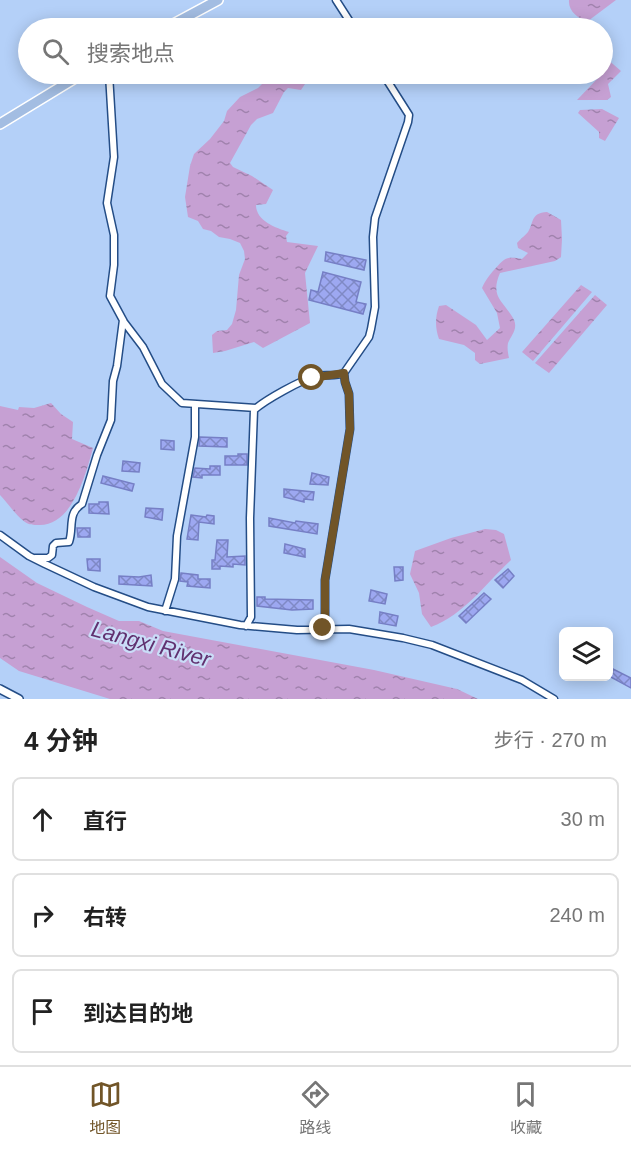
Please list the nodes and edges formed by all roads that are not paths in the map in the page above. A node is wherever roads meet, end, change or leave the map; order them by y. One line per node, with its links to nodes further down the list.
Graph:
1 (218, 0): 3 (main road)
2 (336, 0): 4 (street)
3 (185, 18)
4 (348, 18)
5 (66, 84): 8 (main road)
6 (110, 84): 9 (street)
7 (389, 84): 10 (street)
8 (0, 124)
9 (123, 319): 11 (street); 14 (street)
10 (344, 373): 12 (street); 17 (street)
11 (195, 404): 12 (street); 15 (street)
12 (256, 408): 16 (street)
13 (0, 535): 14 (street)
14 (33, 558): 15 (street)
15 (165, 611): 16 (street)
16 (246, 626): 17 (street)
17 (325, 628): 20 (street)
18 (0, 689): 19 (street)
19 (20, 699)
20 (554, 699)

